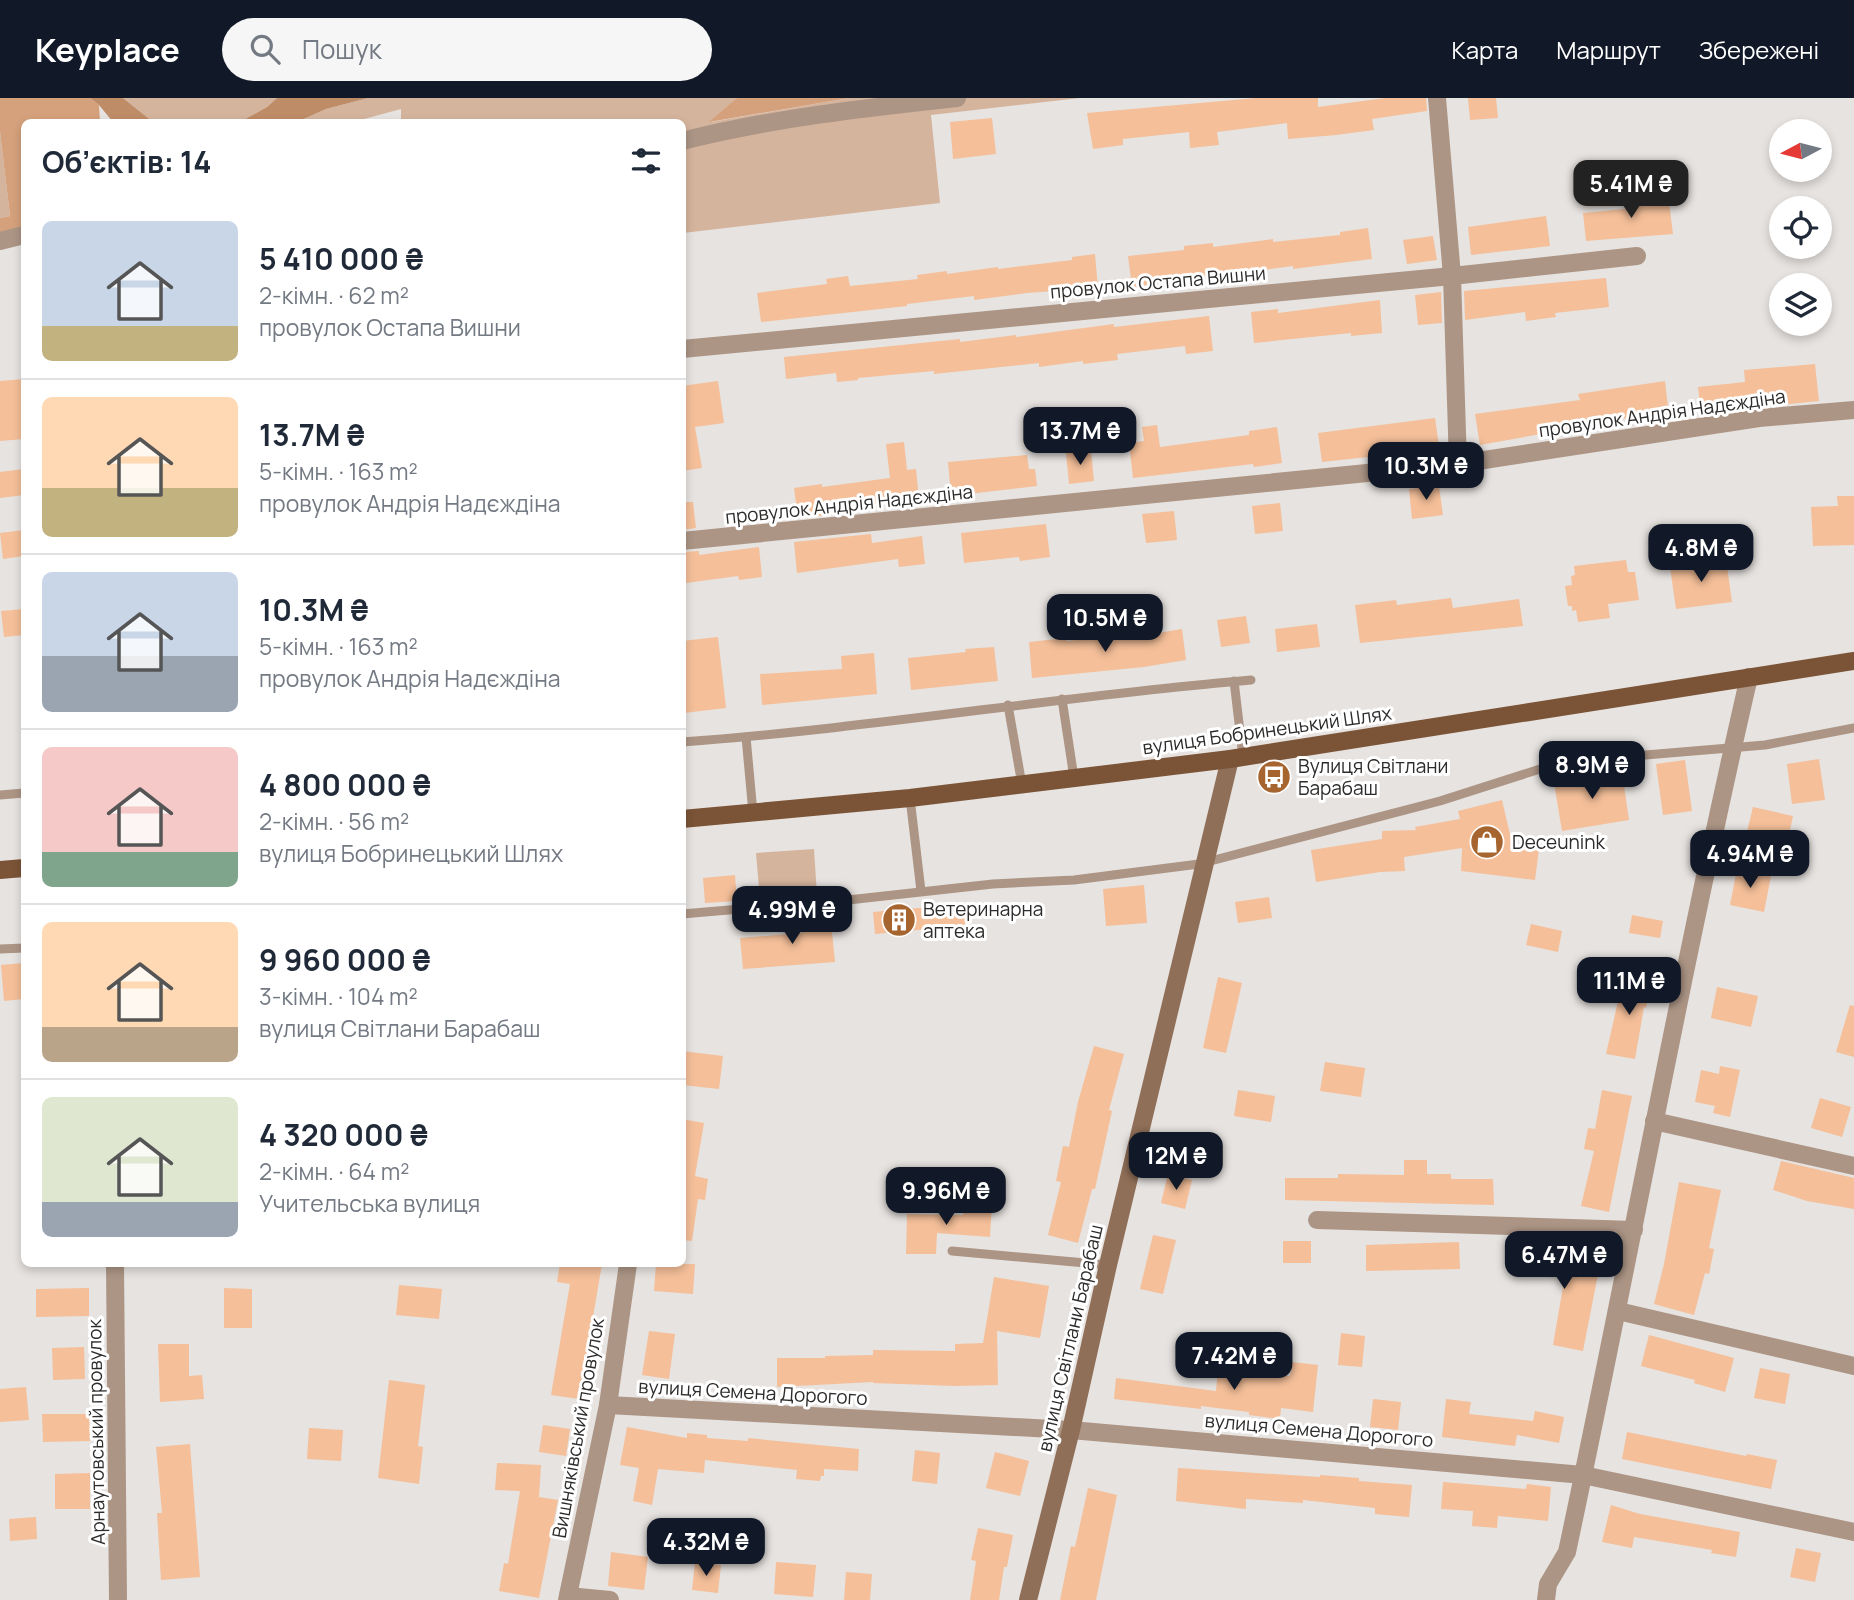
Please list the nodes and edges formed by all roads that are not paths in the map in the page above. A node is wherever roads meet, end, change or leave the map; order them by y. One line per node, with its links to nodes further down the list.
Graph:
1 (957, 98): 3 (street)
2 (1437, 98): 7 (street)
3 (686, 140)
4 (21, 237): 5 (street)
5 (0, 241)
6 (1637, 256): 7 (street, провулок Остапа Вишни)
7 (1452, 276): 8 (street, провулок Остапа Вишни); 10 (street)
8 (686, 349)
9 (1854, 410): 10 (street, провулок Андрія Надєждіна)
10 (1458, 464): 11 (street, провулок Андрія Надєждіна)
11 (686, 541)
12 (1854, 662): 13 (main road, вулиця Бобринецький Шлях)
13 (1749, 677): 21 (street); 22 (main road, вулиця Бобринецький Шлях)
14 (1251, 680): 15 (lane)
15 (1234, 681): 16 (lane); 22 (lane)
16 (1062, 699): 17 (lane); 23 (lane)
17 (1008, 705): 19 (lane); 24 (lane)
18 (1854, 728): 21 (lane)
19 (746, 737): 20 (lane); 28 (lane)
20 (686, 742)
21 (1733, 747): 30 (lane); 37 (street)
22 (1236, 758): 23 (main road, вулиця Бобринецький Шлях); 30 (street, вулиця Світлани Барабаш)
23 (1074, 778): 24 (main road, вулиця Бобринецький Шлях)
24 (1022, 785): 27 (main road, вулиця Бобринецький Шлях)
25 (21, 793): 26 (lane)
26 (0, 795)
27 (910, 798): 28 (main road, вулиця Бобринецький Шлях); 33 (lane)
28 (753, 813): 29 (main road, вулиця Бобринецький Шлях)
29 (686, 819)
30 (1206, 862): 33 (lane); 42 (street, вулиця Світлани Барабаш)
31 (21, 868): 32 (main road)
32 (0, 870)
33 (921, 891): 34 (lane)
34 (686, 914)
35 (21, 948): 36 (lane)
36 (0, 950)
37 (1654, 1121): 38 (street); 40 (street)
38 (1852, 1160)
39 (1317, 1220): 40 (street)
40 (1634, 1230): 45 (street)
41 (952, 1251): 42 (lane)
42 (1108, 1265): 48 (street, вулиця Світлани Барабаш)
43 (115, 1267): 52 (street, Арнаутовський провулок)
44 (628, 1267): 47 (street, Вишняківський провулок)
45 (1618, 1311): 46 (street); 49 (street)
46 (1854, 1366)
47 (608, 1405): 48 (street, вулиця Семена Дорогого); 51 (street, Вишняківський провулок)
48 (1071, 1430): 49 (street, вулиця Семена Дорогого); 54 (street, вулиця Світлани Барабаш)
49 (1583, 1475): 50 (street, вулиця Семена Дорогого); 55 (street)
50 (1854, 1532)
51 (568, 1598): 53 (street)
52 (118, 1600)
53 (610, 1600)
54 (1028, 1600)
55 (1546, 1600)

